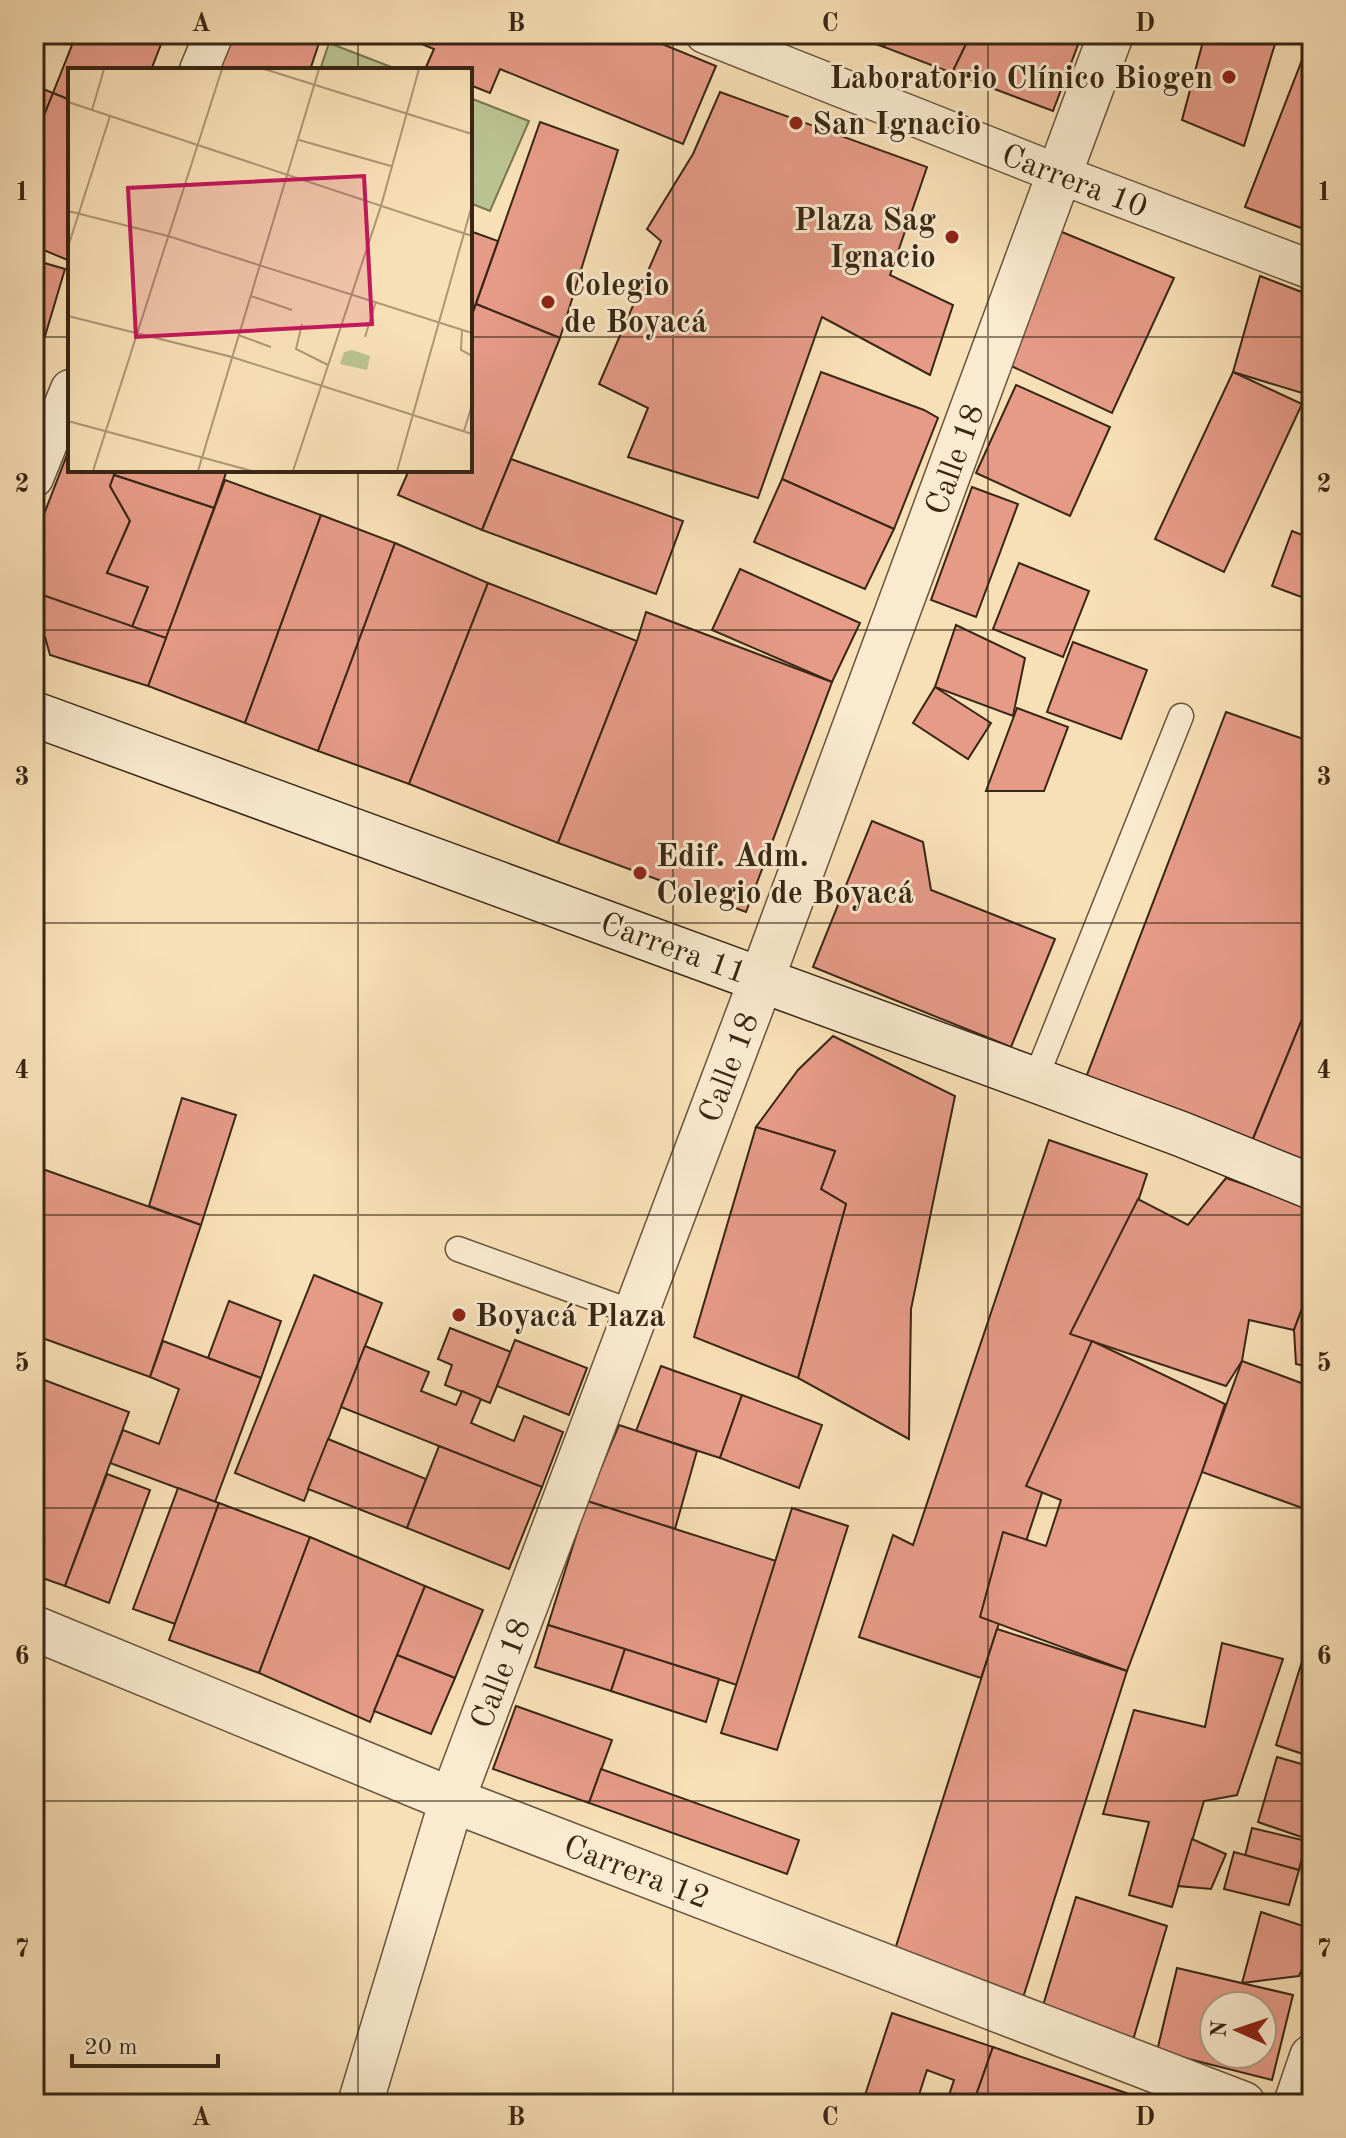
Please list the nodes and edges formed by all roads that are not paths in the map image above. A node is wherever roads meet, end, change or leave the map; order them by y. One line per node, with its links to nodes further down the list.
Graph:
1 (214, 34): 4 (street)
2 (705, 34): 5 (street, Carrera 10)
3 (1111, 34): 5 (street, Calle 18)
4 (200, 68)
5 (1059, 174): 6 (street, Carrera 10); 11 (street, Calle 18)
6 (1312, 270)
7 (68, 394): 8 (street)
8 (34, 478)
9 (34, 714): 11 (street, Carrera 11)
10 (1181, 716): 12 (lane)
11 (762, 978): 12 (street, Carrera 11); 15 (street, Calle 18)
12 (1035, 1080): 13 (street, Carrera 11)
13 (1312, 1187)
14 (458, 1249): 15 (lane)
15 (635, 1313): 17 (street, Calle 18)
16 (34, 1628): 17 (street, Carrera 12)
17 (452, 1800): 19 (street, Calle 18); 20 (street, Carrera 12)
18 (1312, 2057): 21 (street)
19 (360, 2104)
20 (1243, 2104)
21 (1296, 2104)

